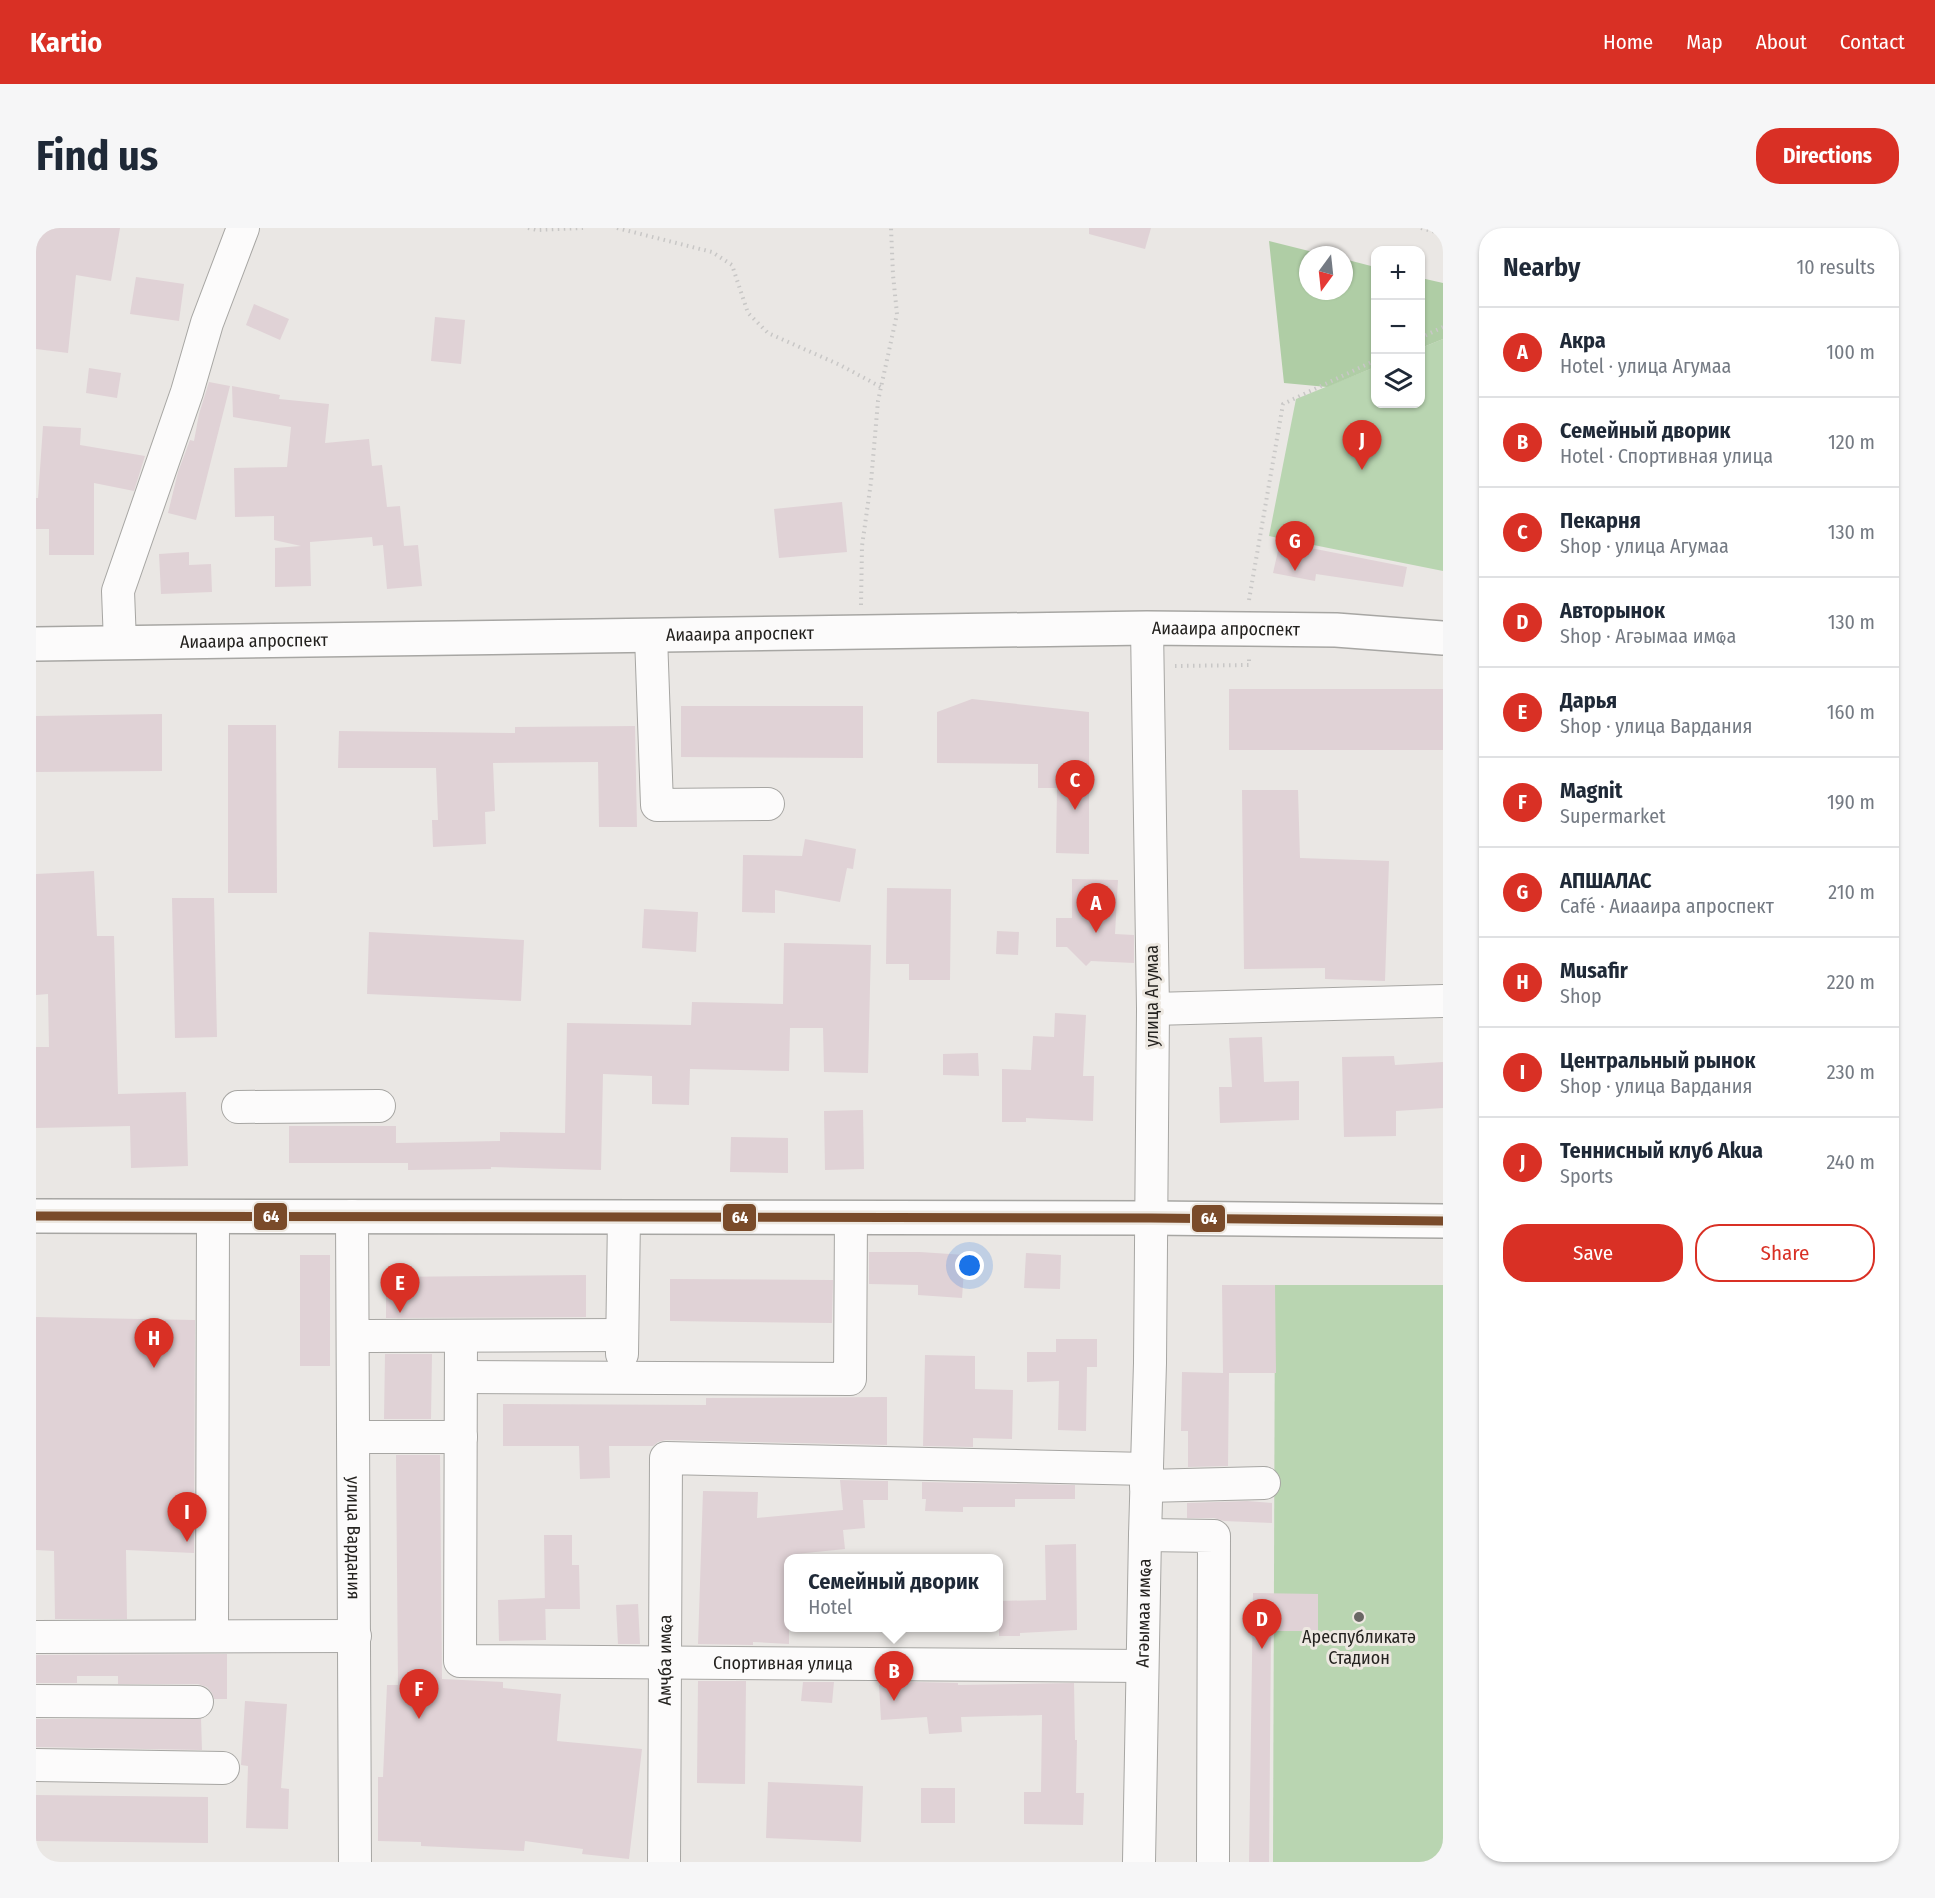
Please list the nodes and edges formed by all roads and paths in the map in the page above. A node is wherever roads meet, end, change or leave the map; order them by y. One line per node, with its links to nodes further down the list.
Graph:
1 (243, 228): 17 (street)
2 (528, 228): 3 (path)
3 (583, 228)
4 (616, 228): 11 (path)
5 (891, 228): 11 (path)
6 (1421, 228): 7 (path)
7 (1443, 234)
8 (1443, 327): 9 (path)
9 (1425, 336)
10 (1371, 362): 13 (path)
11 (881, 387): 14 (path)
12 (1147, 628): 13 (main road, Аиааира апроспект); 14 (main road, Аиааира апроспект); 19 (street, улица Агумаа)
13 (1249, 628): 16 (main road, Аиааира апроспект); 19 (path)
14 (860, 632): 15 (main road, Аиааира апроспект)
15 (651, 636): 17 (main road, Аиааира апроспект); 20 (street)
16 (1443, 638)
17 (120, 643): 18 (main road, Аиааира апроспект)
18 (36, 644)
19 (1148, 667): 22 (street, улица Агумаа)
20 (768, 804)
21 (1443, 1001): 22 (street)
22 (1153, 1009): 30 (street, улица Агумаа)
23 (379, 1106): 24 (street)
24 (238, 1107)
25 (36, 1216): 26 (main road)
26 (213, 1216): 27 (main road); 43 (street)
27 (352, 1216): 28 (main road); 44 (street, улица Вардания)
28 (624, 1217): 29 (main road); 32 (street)
29 (851, 1217): 30 (main road); 37 (street)
30 (1151, 1218): 31 (main road); 35 (street, улица Агумаа)
31 (1443, 1221)
32 (622, 1335): 34 (street); 37 (street)
33 (368, 1336): 34 (street)
34 (461, 1336): 36 (street)
35 (1150, 1363): 40 (street, Агәымаа имҩа)
36 (461, 1377): 37 (street); 39 (street)
37 (622, 1378)
38 (368, 1437): 39 (street)
39 (461, 1437): 46 (street, Спортивная улица)
40 (1146, 1478): 41 (street); 42 (street, Агәымаа имҩа); 46 (street, Амҷба имҩа)
41 (1264, 1483)
42 (1145, 1535): 47 (street, Агәымаа имҩа); 55 (street)
43 (212, 1636): 44 (street); 45 (street)
44 (355, 1636): 52 (street, улица Вардания)
45 (36, 1637)
46 (665, 1662): 47 (street, Спортивная улица); 53 (street, Амҷба имҩа)
47 (1142, 1666): 54 (street, Агәымаа имҩа)
48 (36, 1701): 49 (street)
49 (197, 1702)
50 (36, 1765): 51 (street)
51 (223, 1768)
52 (355, 1862)
53 (664, 1862)
54 (1139, 1862)
55 (1213, 1862)

